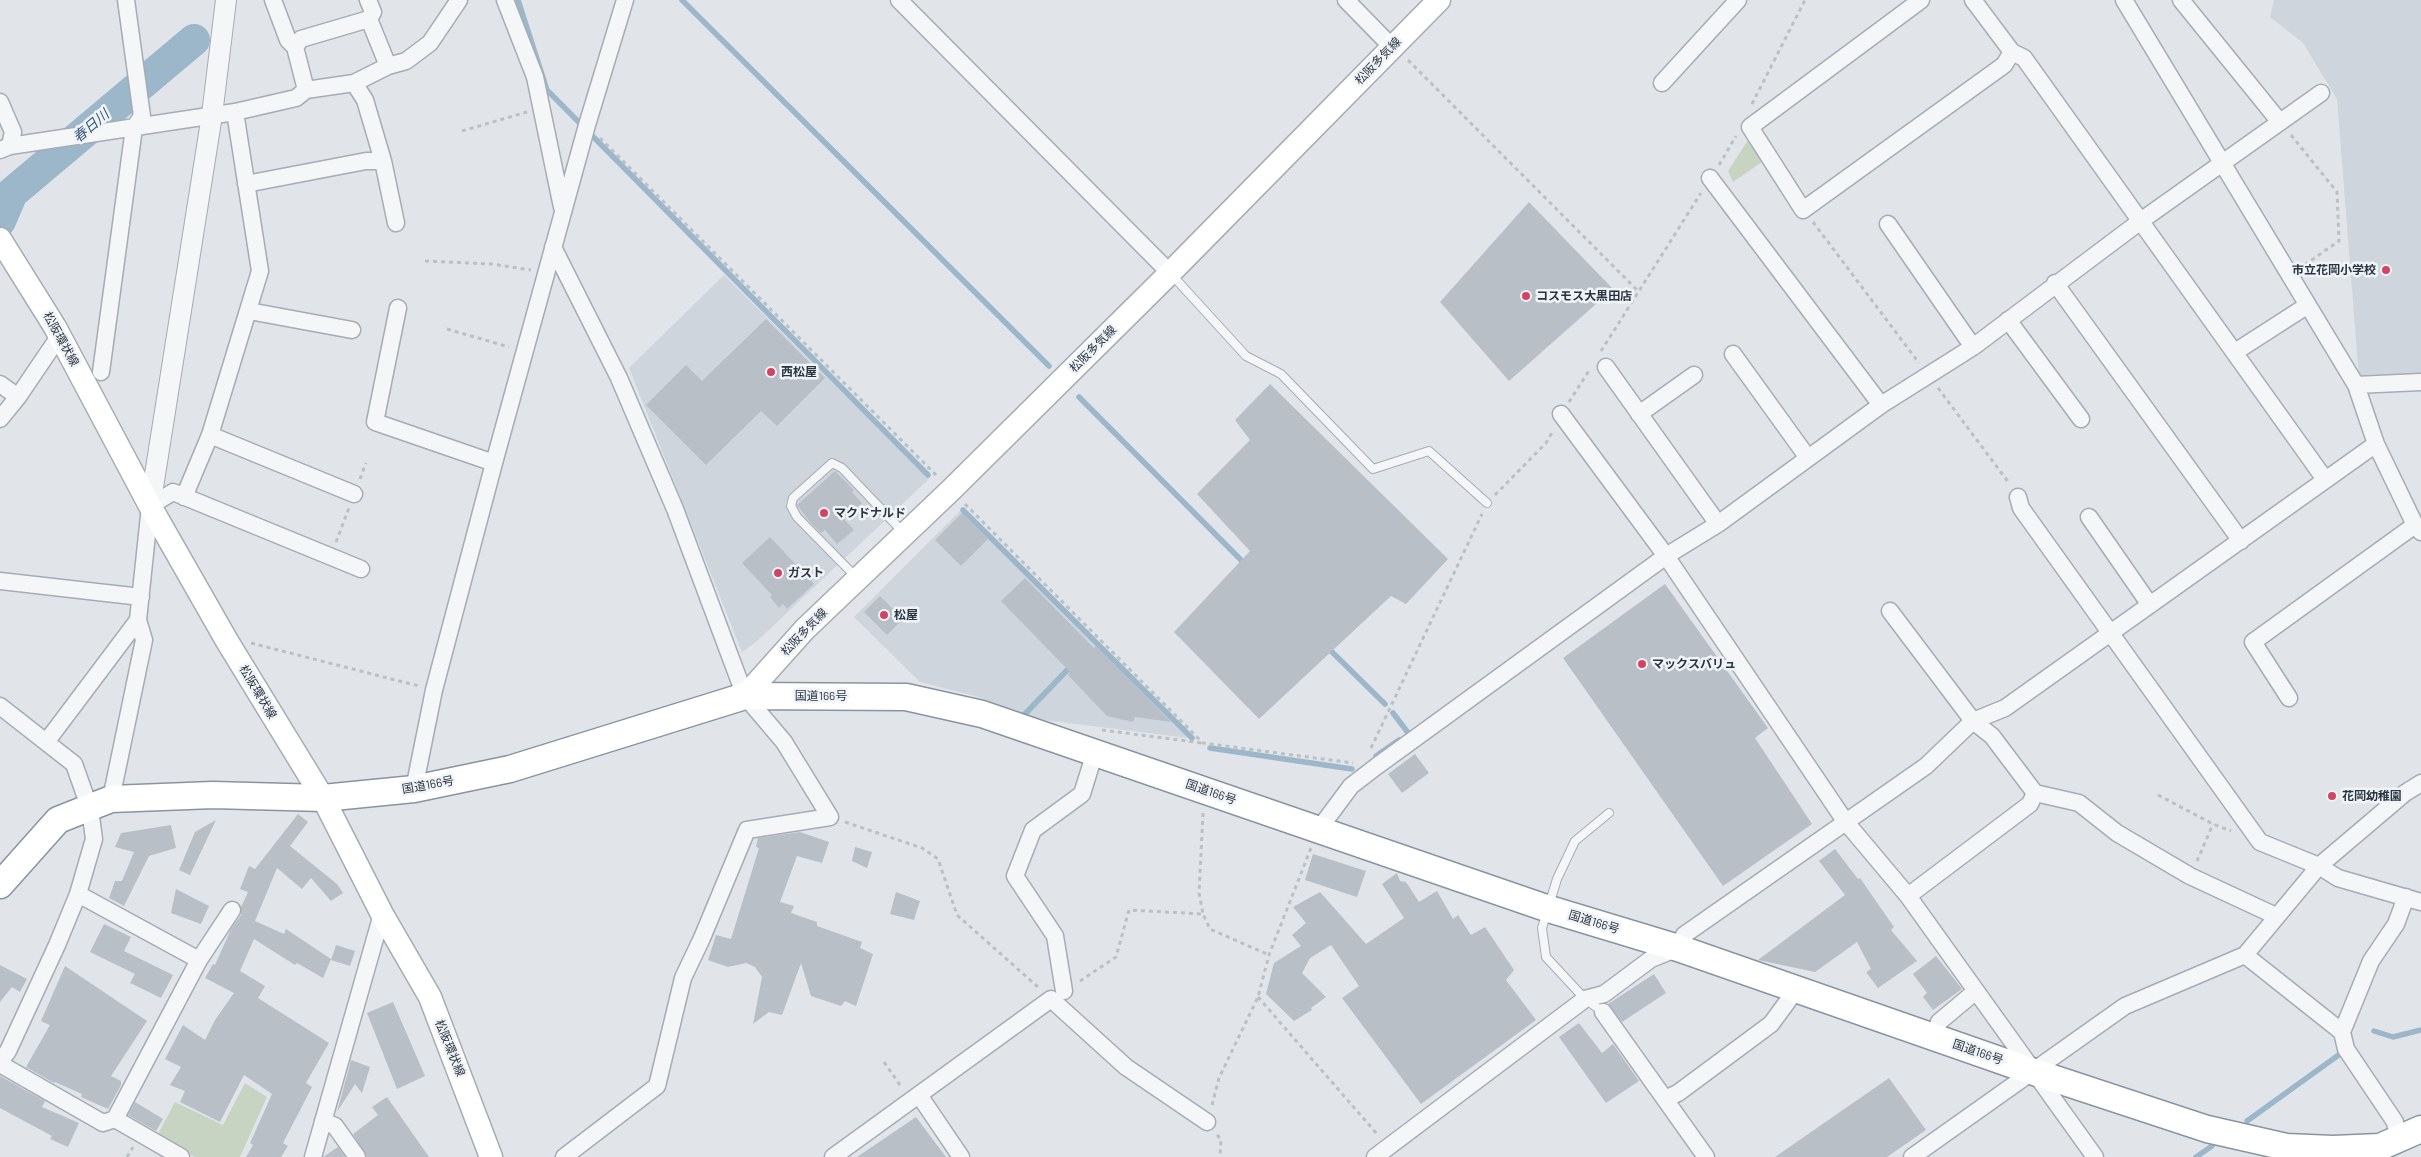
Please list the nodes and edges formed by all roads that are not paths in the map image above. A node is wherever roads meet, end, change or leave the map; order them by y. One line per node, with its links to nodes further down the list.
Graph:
1 (126, 0): 29 (street)
2 (226, 0): 27 (street)
3 (273, 0): 17 (street)
4 (368, 0): 16 (street)
5 (459, 0): 20 (street)
6 (505, 0): 35 (street)
7 (625, 0): 35 (street)
8 (899, 0): 41 (street)
9 (1346, 0): 19 (street)
10 (1439, 0): 19 (main road, 松阪多気線)
11 (1738, 0): 22 (street)
12 (1920, 0): 18 (street)
13 (1972, 0): 18 (street)
14 (2124, 0): 32 (street)
15 (2181, 0): 28 (street)
16 (369, 19): 17 (street); 20 (street)
17 (294, 47): 23 (street)
18 (2012, 52): 36 (street)
19 (1400, 53): 41 (main road, 松阪多気線)
20 (388, 66): 21 (street)
21 (354, 83): 23 (street); 31 (street)
22 (1662, 83)
23 (306, 90): 26 (street)
24 (2321, 93): 28 (street)
25 (0, 102): 30 (street)
26 (235, 112): 27 (street); 34 (street)
27 (212, 115): 29 (street); 73 (street)
28 (2279, 121): 32 (street)
29 (134, 128): 30 (street); 53 (street)
30 (5, 148)
31 (383, 161): 34 (street); 37 (street)
32 (2223, 163): 36 (street); 43 (street)
33 (1710, 178): 59 (street)
34 (246, 184): 45 (street)
35 (563, 212): 40 (street)
36 (2142, 220): 42 (street); 50 (street)
37 (396, 223)
38 (1888, 224): 49 (street)
39 (0, 239): 48 (main road, 松阪環状線)
40 (554, 247): 67 (street); 88 (street)
41 (1170, 274): 72 (lane); 77 (main road, 松阪多気線)
42 (2055, 284): 46 (street); 78 (street)
43 (2308, 305): 50 (street); 57 (street)
44 (398, 308): 67 (street)
45 (248, 311): 47 (street); 64 (street)
46 (2008, 320): 49 (street); 62 (street)
47 (352, 330)
48 (60, 335): 58 (street); 73 (main road, 松阪環状線)
49 (1973, 347): 59 (street)
50 (2235, 352): 68 (street)
51 (1733, 354): 66 (street)
52 (1598, 363): 61 (street)
53 (102, 372)
54 (1694, 375): 61 (street)
55 (2421, 382): 57 (street)
56 (0, 384): 58 (street)
57 (2356, 385): 65 (street)
58 (18, 397): 63 (street)
59 (1881, 406): 66 (street)
60 (1561, 414): 79 (street)
61 (1640, 414): 75 (street)
62 (2081, 419)
63 (0, 420)
64 (210, 435): 69 (street); 70 (street)
65 (2376, 444): 68 (street); 76 (street)
66 (1808, 458): 75 (street)
67 (494, 463): 95 (street)
68 (2324, 478): 78 (street)
69 (354, 494)
70 (184, 497): 73 (street); 80 (street)
71 (2018, 497): 87 (street)
72 (1487, 503)
73 (150, 506): 83 (street); 97 (main road, 松阪環状線)
74 (2090, 517): 84 (street)
75 (1718, 524): 79 (street)
76 (2418, 528): 89 (street)
77 (905, 534): 81 (main road, 松阪多気線); 81 (lane)
78 (2241, 541): 84 (street)
79 (1666, 556): 100 (street); 101 (street)
80 (361, 569)
81 (858, 578): 88 (main road, 松阪多気線)
82 (0, 581): 83 (street)
83 (141, 597): 86 (street)
84 (2150, 605): 87 (street)
85 (1890, 612): 91 (street)
86 (138, 620): 92 (street); 98 (street)
87 (2112, 633): 91 (street); 102 (street)
88 (746, 696): 93 (highway, 国道166号); 95 (highway, 国道166号); 133 (street)
89 (2289, 698)
90 (0, 706): 92 (street)
91 (1973, 721): 96 (street); 100 (street)
92 (47, 741): 98 (street)
93 (1089, 751): 101 (highway, 国道166号); 116 (street)
94 (2421, 783): 102 (street)
95 (414, 789): 97 (highway, 国道166号)
96 (2035, 793): 105 (street); 110 (street)
97 (323, 798): 98 (highway, 国道166号); 109 (main road, 松阪環状線)
98 (100, 804): 103 (highway, 国道166号); 104 (street)
99 (1609, 813): 107 (lane)
100 (1845, 821): 105 (street); 111 (street)
101 (1319, 829): 107 (highway, 国道166号)
102 (2319, 866): 106 (street); 110 (street)
103 (0, 885)
104 (78, 894): 113 (street); 121 (street)
105 (1908, 896): 115 (street)
106 (2414, 900): 119 (street)
107 (1549, 908): 111 (highway, 国道166号); 117 (lane)
108 (232, 910): 113 (street)
109 (382, 914): 126 (street); 132 (main road, 松阪環状線)
110 (2276, 916): 112 (street)
111 (1678, 948): 114 (highway, 国道166号); 117 (street)
112 (2245, 955): 119 (street); 122 (street)
113 (199, 960): 125 (street)
114 (1796, 990): 120 (highway, 国道166号); 124 (street)
115 (1976, 991): 120 (street); 122 (street)
116 (1058, 995): 123 (street); 127 (street)
117 (1584, 1000): 118 (lane); 136 (street)
118 (1603, 1012): 124 (street)
119 (2342, 1032): 128 (street)
120 (1934, 1038): 122 (highway, 国道166号)
121 (0, 1063): 125 (street)
122 (2032, 1071): 128 (highway, 国道166号); 138 (street); 139 (street)
123 (915, 1098): 134 (street); 135 (street)
124 (1665, 1099): 137 (street)
125 (115, 1119): 129 (street)
126 (323, 1122): 130 (street); 131 (street)
127 (1207, 1122)
128 (2392, 1143)
129 (182, 1157)
130 (313, 1157)
131 (357, 1157)
132 (492, 1157)
133 (564, 1157)
134 (833, 1157)
135 (961, 1157)
136 (1375, 1157)
137 (1706, 1157)
138 (1912, 1157)
139 (2095, 1157)

